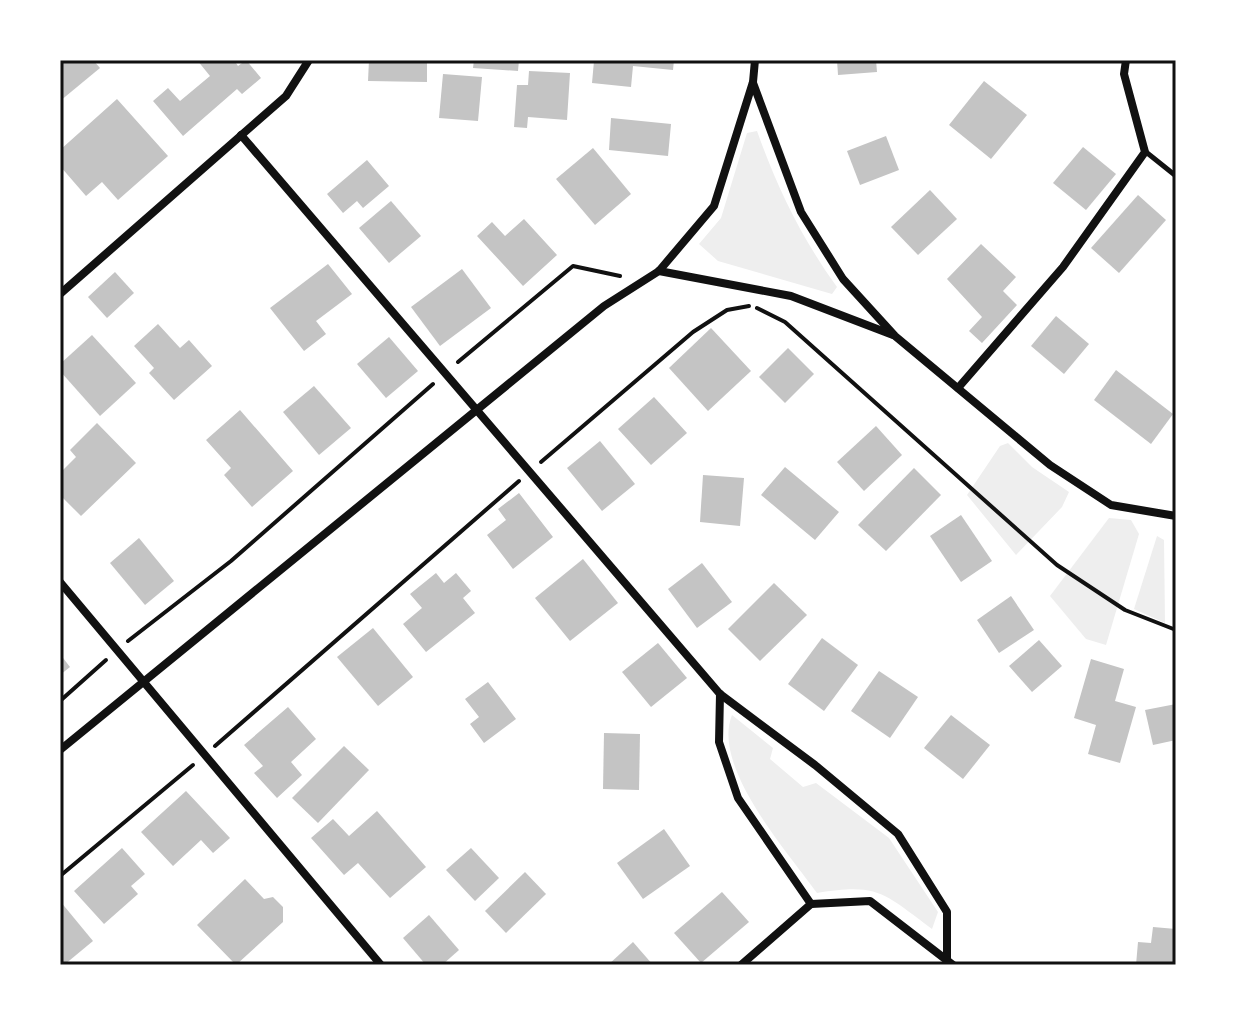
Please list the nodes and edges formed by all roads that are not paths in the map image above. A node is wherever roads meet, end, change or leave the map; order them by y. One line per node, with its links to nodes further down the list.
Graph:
1 (309, 60): 5 (street)
2 (755, 60): 4 (street)
3 (1126, 60): 6 (street)
4 (753, 82): 8 (street); 10 (street)
5 (241, 135): 9 (street); 12 (street)
6 (1145, 152): 7 (lane); 11 (street)
7 (1176, 176)
8 (659, 271): 10 (street); 12 (street)
9 (60, 294)
10 (895, 336): 11 (street)
11 (958, 388): 13 (street)
12 (478, 409): 15 (street); 16 (street)
13 (1176, 516)
14 (60, 582): 15 (street)
15 (144, 679): 17 (street); 20 (street)
16 (720, 694): 18 (street); 19 (street)
17 (60, 750)
18 (811, 904): 19 (street); 21 (street)
19 (950, 962)
20 (381, 965)
21 (741, 965)

